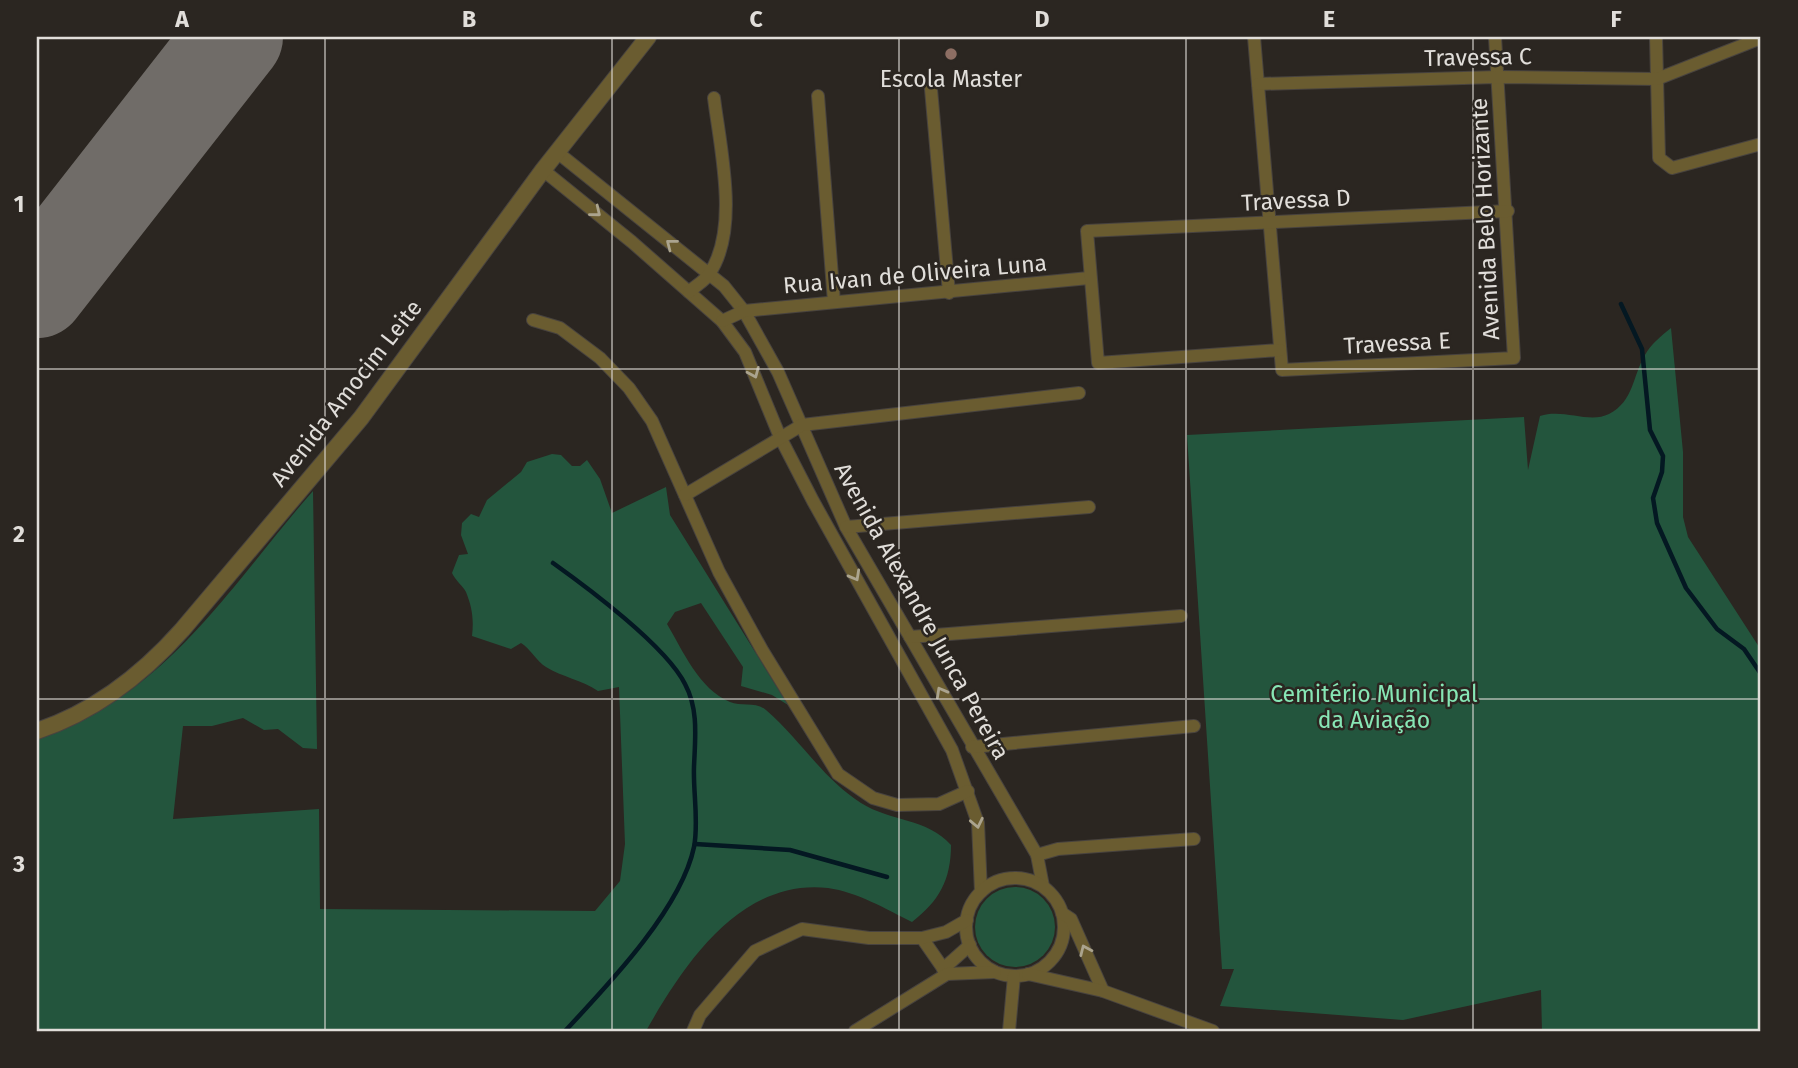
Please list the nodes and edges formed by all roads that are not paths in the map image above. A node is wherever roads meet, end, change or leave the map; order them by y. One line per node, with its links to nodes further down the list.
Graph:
1 (648, 37): 13 (street, Avenida Amocim Leite)
2 (1254, 37): 8 (street)
3 (1495, 37): 6 (street, Avenida Belo Horizante)
4 (1656, 37): 7 (street)
5 (1761, 38): 7 (street)
6 (1497, 77): 7 (street, Travessa C); 8 (street, Travessa C); 15 (street, Avenida Belo Horizante)
7 (1657, 79): 12 (street)
8 (1258, 84): 16 (street)
9 (931, 89): 20 (street)
10 (818, 96): 21 (street)
11 (714, 98): 17 (street)
12 (1761, 144)
13 (557, 152): 14 (street, Avenida Amocim Leite); 17 (street, Avenida Alexandre Junca Pereira, one-way to 13)
14 (543, 170): 19 (street, Avenida Alexandre Junca Pereira, one-way to 19); 36 (street, Avenida Amocim Leite)
15 (1507, 211): 16 (street, Travessa D); 26 (street, Avenida Belo Horizante)
16 (1271, 222): 18 (street, Travessa D); 25 (street)
17 (709, 275): 19 (street); 22 (street, Avenida Alexandre Junca Pereira)
18 (1089, 278): 20 (street, Rua Ivan de Oliveira Luna); 25 (street)
19 (689, 292): 24 (street, Avenida Alexandre Junca Pereira)
20 (949, 293): 21 (street, Rua Ivan de Oliveira Luna)
21 (834, 302): 22 (street, Rua Ivan de Oliveira Luna)
22 (744, 311): 24 (street, Rua Ivan de Oliveira Luna); 28 (street, Avenida Alexandre Junca Pereira)
23 (533, 320): 30 (street)
24 (722, 321): 29 (street, Avenida Alexandre Junca Pereira, one-way to 29)
25 (1280, 350): 26 (street, Travessa E)
26 (1514, 358)
27 (1080, 393): 28 (street)
28 (802, 425): 29 (street); 32 (street, Avenida Alexandre Junca Pereira)
29 (780, 437): 30 (street); 38 (street, Avenida Alexandre Junca Pereira, one-way to 38)
30 (685, 495): 38 (street)
31 (1089, 508): 32 (street)
32 (846, 527): 34 (street, Avenida Alexandre Junca Pereira)
33 (1181, 616): 34 (street)
34 (910, 637): 37 (street, Avenida Alexandre Junca Pereira, one-way to 34)
35 (1194, 726): 37 (street)
36 (37, 731)
37 (972, 747): 40 (street, Avenida Alexandre Junca Pereira)
38 (968, 791): 42 (street, Avenida Alexandre Junca Pereira, one-way to 42)
39 (1194, 839): 40 (street)
40 (1037, 855): 41 (street, Avenida Alexandre Junca Pereira)
41 (1043, 886): 42 (street); 43 (street)
42 (981, 892): 44 (street)
43 (1062, 913): 49 (street); 51 (street, one-way to 43)
44 (967, 919): 45 (street); 46 (street)
45 (922, 938): 47 (street); 52 (street)
46 (970, 945): 47 (street); 48 (street)
47 (945, 971): 48 (street); 53 (street)
48 (996, 972): 50 (street)
49 (1028, 974): 50 (street); 51 (street)
50 (1014, 976): 54 (street)
51 (1103, 991): 55 (street)
52 (693, 1031)
53 (855, 1031)
54 (1009, 1031)
55 (1209, 1031)

